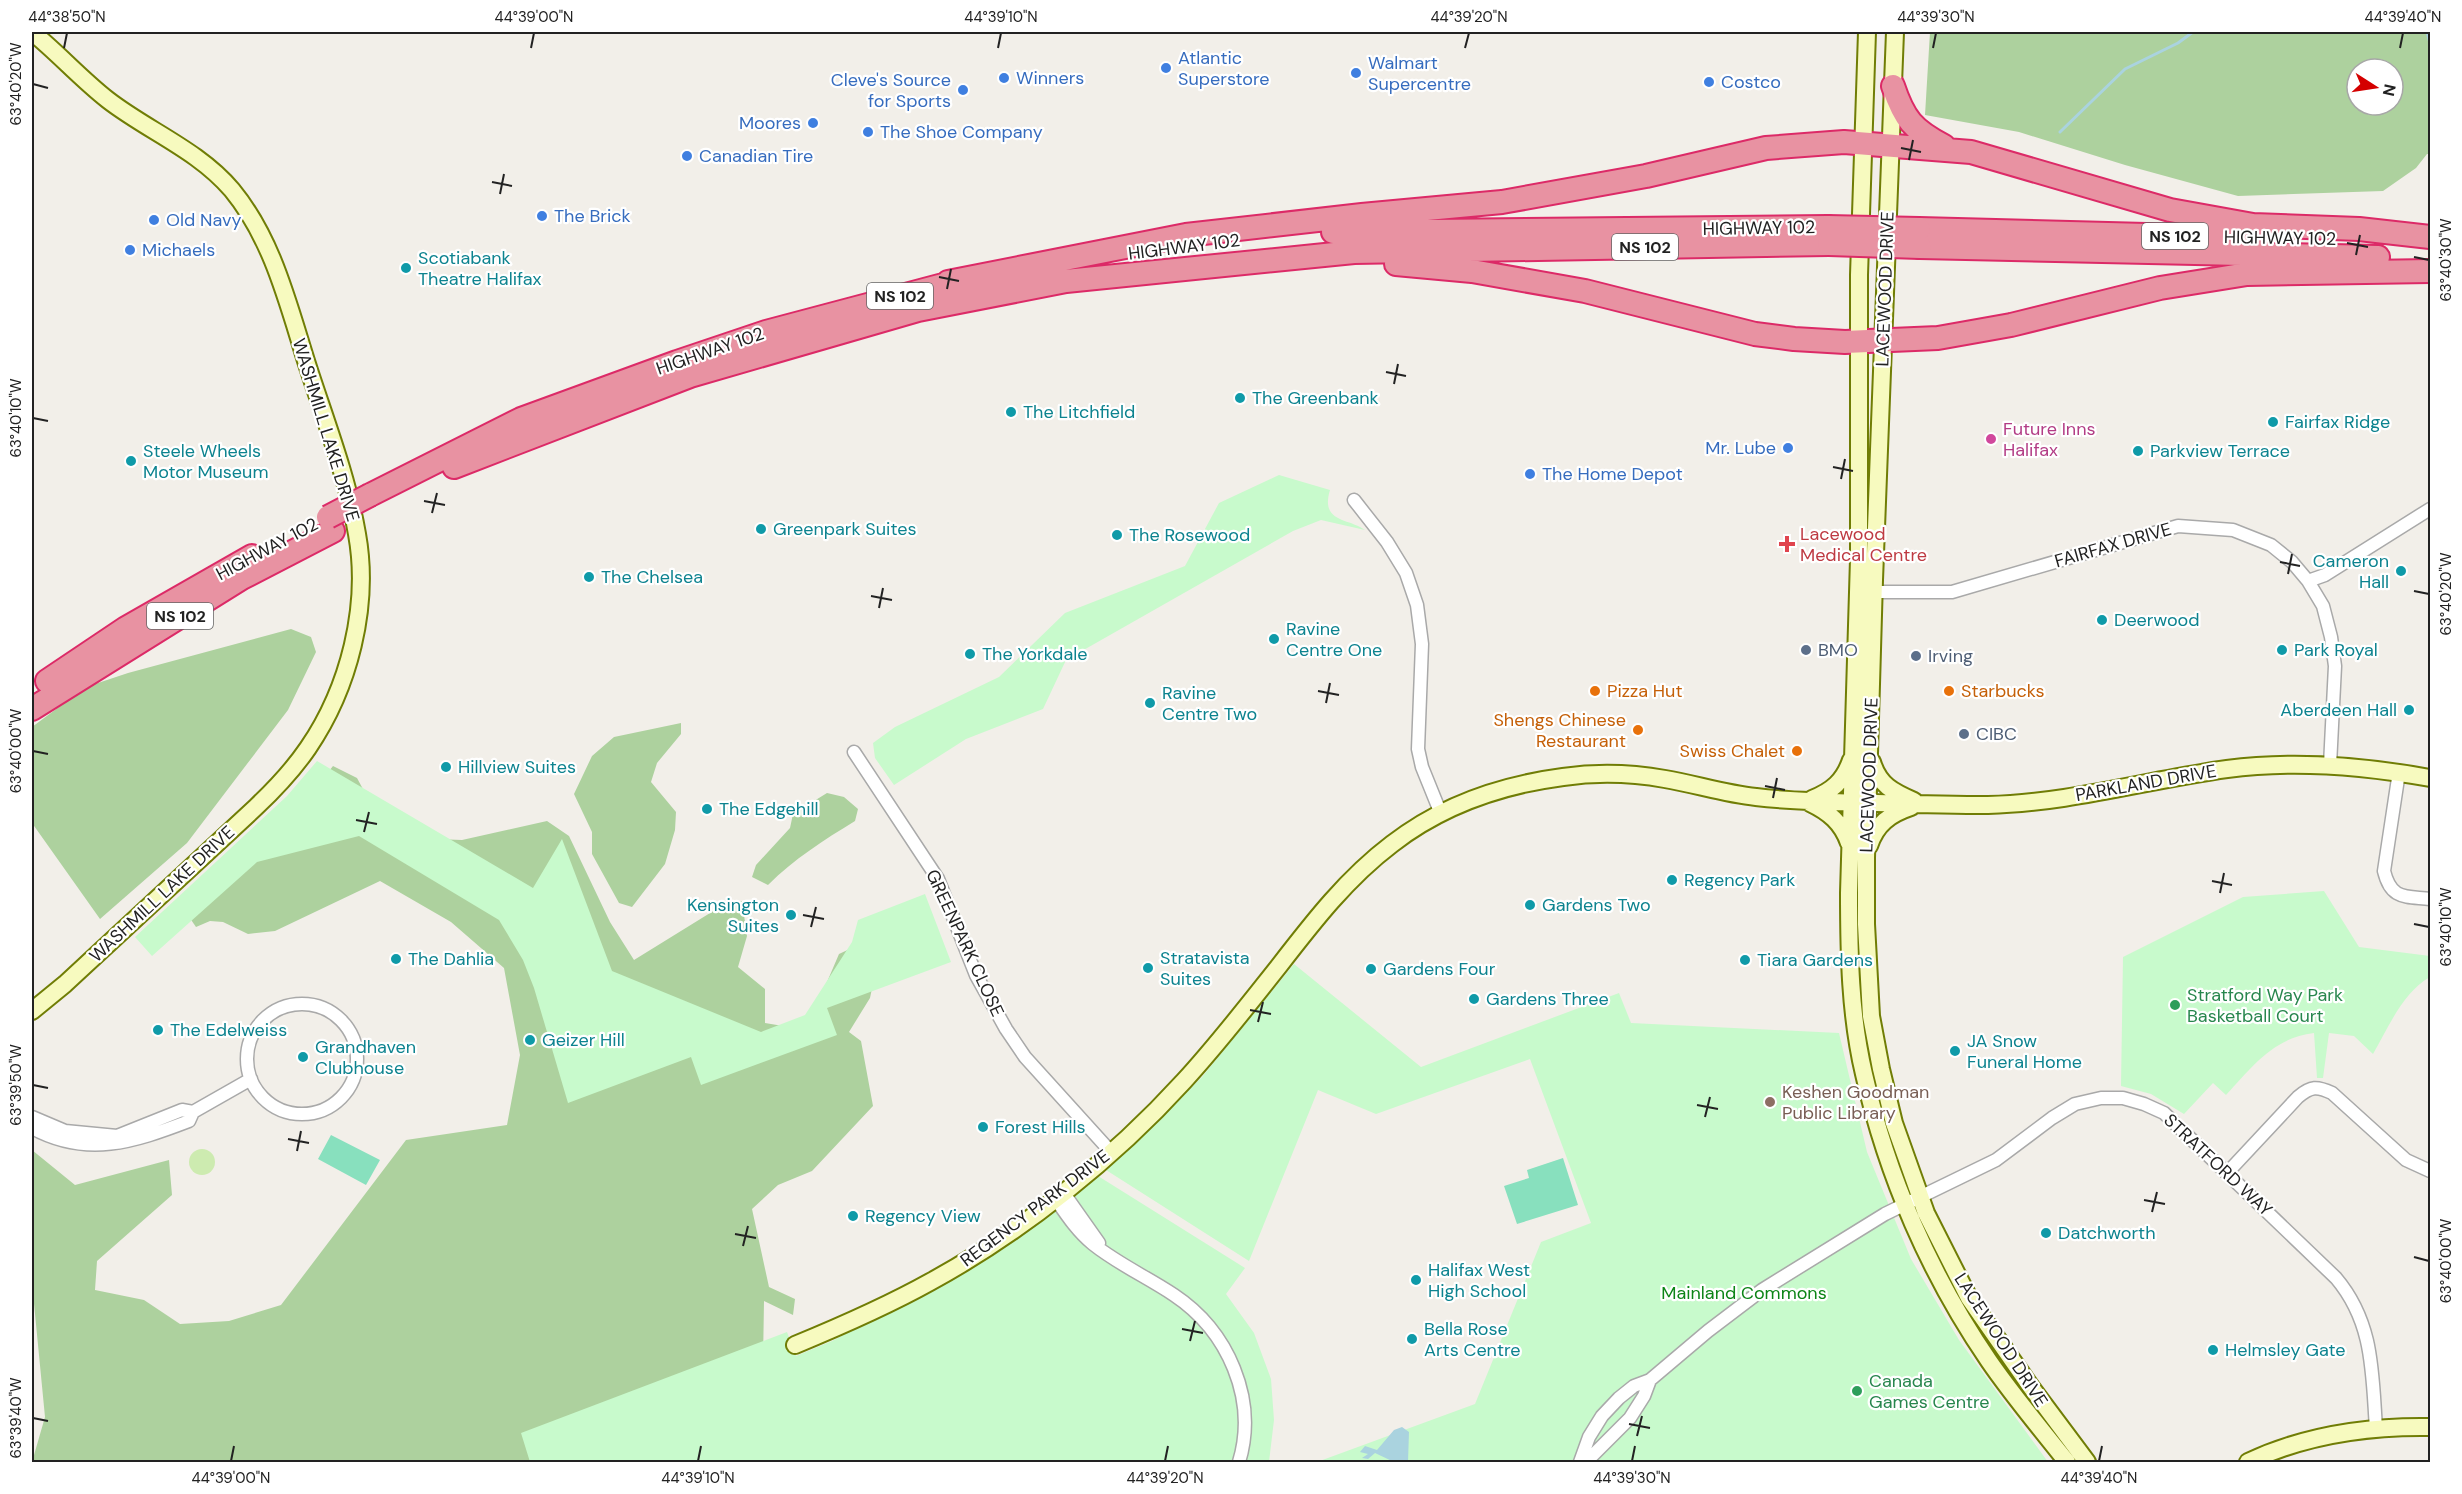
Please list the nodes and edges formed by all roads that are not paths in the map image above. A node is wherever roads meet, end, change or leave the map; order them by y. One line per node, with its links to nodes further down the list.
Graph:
1 (32, 32): 4 (street, WASHMILL LAKE DRIVE)
2 (1867, 32): 6 (street, LACEWOOD DRIVE)
3 (1895, 32): 5 (street, LACEWOOD DRIVE)
4 (42, 37): 38 (street, WASHMILL LAKE DRIVE)
5 (1893, 86): 7 (street, LACEWOOD DRIVE); 8 (highway)
6 (1864, 143): 7 (highway); 15 (highway); 17 (street, LACEWOOD DRIVE)
7 (1890, 144): 8 (highway); 16 (street, LACEWOOD DRIVE)
8 (1951, 150): 11 (highway)
9 (1828, 236): 10 (highway, HIGHWAY 102 / NS 102, bridge); 14 (highway, HIGHWAY 102 / NS 102); 15 (highway, HIGHWAY 102 / NS 102)
10 (1920, 238): 11 (highway, HIGHWAY 102 / NS 102); 12 (highway, HIGHWAY 102 / NS 102)
11 (2430, 239)
12 (2430, 259)
13 (2430, 271): 16 (highway)
14 (1066, 281): 17 (highway); 19 (highway, HIGHWAY 102 / NS 102)
15 (948, 282): 19 (highway, HIGHWAY 102 / NS 102)
16 (1883, 341): 17 (highway); 23 (street, LACEWOOD DRIVE)
17 (1859, 342): 23 (street, LACEWOOD DRIVE)
18 (1354, 500): 34 (street)
19 (372, 502): 21 (highway, HIGHWAY 102 / NS 102)
20 (2430, 509): 22 (street)
21 (330, 524): 24 (highway, HIGHWAY 102 / NS 102); 25 (highway, HIGHWAY 102 / NS 102)
22 (2308, 581): 23 (street, FAIRFAX DRIVE); 28 (street, FAIRFAX DRIVE)
23 (1866, 592): 27 (street, LACEWOOD DRIVE)
24 (32, 692)
25 (32, 709)
26 (854, 752): 43 (street, GREENPARK CLOSE)
27 (1862, 752): 31 (street); 32 (street, LACEWOOD DRIVE); 33 (street)
28 (2330, 765): 29 (street, PARKLAND DRIVE); 33 (street, PARKLAND DRIVE)
29 (2399, 772): 30 (street, PARKLAND DRIVE); 37 (street)
30 (2430, 778)
31 (1806, 801): 32 (street, REGENCY PARK DRIVE); 34 (street, REGENCY PARK DRIVE); 35 (street)
32 (1860, 803): 33 (street, PARKLAND DRIVE); 35 (street, LACEWOOD DRIVE); 36 (street, LACEWOOD DRIVE)
33 (1921, 804): 36 (street)
34 (1441, 814): 43 (street, REGENCY PARK DRIVE)
35 (1850, 849): 47 (street, LACEWOOD DRIVE)
36 (1866, 858): 47 (street, LACEWOOD DRIVE)
37 (2430, 899)
38 (32, 1011)
39 (251, 1080): 39 (street); 40 (street)
40 (193, 1112): 41 (street); 42 (street)
41 (32, 1117)
42 (32, 1128)
43 (1111, 1152): 46 (street, REGENCY PARK DRIVE)
44 (2430, 1171): 45 (street)
45 (2228, 1172): 47 (street, STRATFORD WAY); 51 (street, STRATFORD WAY)
46 (1059, 1195): 48 (street, REGENCY PARK DRIVE); 52 (street)
47 (1912, 1201): 49 (street, STRATFORD WAY); 55 (street, LACEWOOD DRIVE); 56 (street, LACEWOOD DRIVE)
48 (795, 1345)
49 (1650, 1380): 53 (street); 54 (street)
50 (2430, 1427): 51 (street)
51 (2376, 1428): 57 (street)
52 (1239, 1462)
53 (1580, 1462)
54 (1586, 1462)
55 (2067, 1462)
56 (2087, 1462)
57 (2248, 1462)

